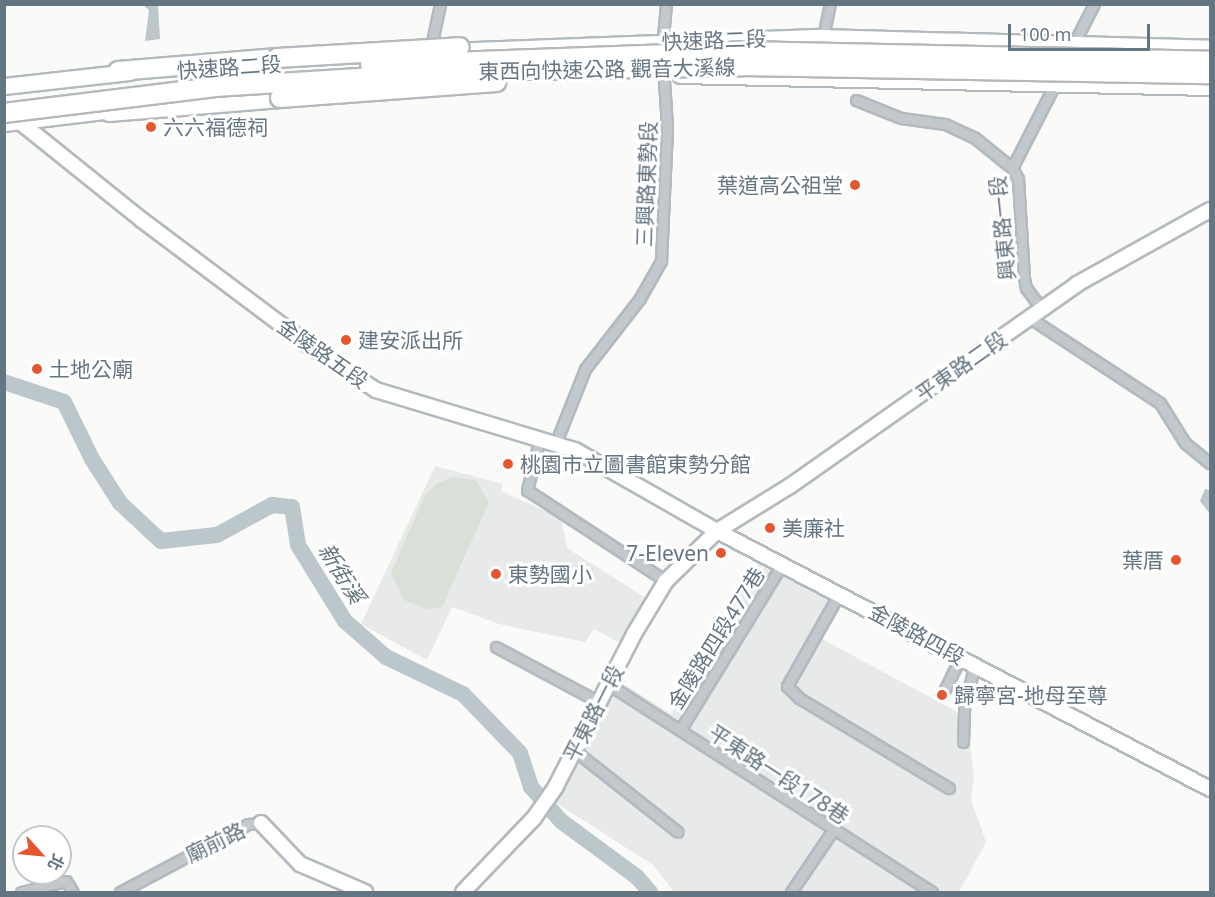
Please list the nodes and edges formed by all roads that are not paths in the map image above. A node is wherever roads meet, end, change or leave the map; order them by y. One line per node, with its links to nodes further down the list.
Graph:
1 (440, 4): 7 (street)
2 (666, 4): 6 (street, 三興路東勢段)
3 (830, 4): 5 (street)
4 (1094, 4): 8 (street, 興東路一段)
5 (825, 27)
6 (662, 41): 8 (main road, 快速路二段); 12 (main road, 快速路二段); 14 (street, 三興路東勢段)
7 (432, 42)
8 (1072, 46): 9 (main road, 快速路二段); 15 (street, 興東路一段)
9 (1210, 48)
10 (1210, 61): 11 (highway, 東西向快速公路 觀音大溪線, bridge)
11 (907, 62): 12 (highway, bridge); 13 (highway, 東西向快速公路 觀音大溪線, bridge); 18 (highway, 東西向快速公路 觀音大溪線, bridge); 20 (highway, bridge); 21 (highway, 東西向快速公路 觀音大溪線, bridge)
12 (118, 71): 16 (main road, 快速路二段)
13 (1210, 74)
14 (664, 75): 15 (main road, 快速路二段); 20 (main road, 快速路二段); 27 (street, 三興路東勢段)
15 (1055, 84): 17 (main road, 快速路二段); 22 (street, 興東路一段)
16 (4, 86)
17 (1210, 87)
18 (4, 100)
19 (856, 100): 22 (street)
20 (109, 112): 21 (main road, 快速路二段)
21 (8, 116): 26 (main road, 金陵路五段)
22 (1012, 168): 24 (street, 興東路一段)
23 (1210, 210): 24 (main road, 平東路二段)
24 (1041, 308): 25 (main road, 平東路二段)
25 (1030, 318): 28 (street); 29 (main road, 平東路二段)
26 (540, 438): 27 (main road, 金陵路五段); 31 (street)
27 (556, 442): 29 (main road, 金陵路五段)
28 (1210, 463)
29 (717, 531): 30 (main road, 金陵路四段); 31 (main road, 平東路一段)
30 (782, 564): 32 (main road, 金陵路四段); 39 (street, 金陵路四段477巷)
31 (666, 581): 36 (main road, 平東路一段)
32 (839, 594): 34 (main road, 金陵路四段); 42 (street)
33 (495, 647): 38 (street)
34 (961, 656): 35 (main road, 金陵路四段); 37 (street)
35 (975, 664): 40 (street); 43 (main road, 金陵路四段)
36 (608, 684): 38 (main road, 平東路一段); 39 (street, 平東路一段178巷)
37 (945, 689)
38 (598, 702): 41 (main road, 平東路一段)
39 (680, 730): 45 (street, 平東路一段178巷)
40 (963, 742)
41 (574, 750): 46 (street); 52 (main road, 平東路一段)
42 (949, 788)
43 (1210, 789)
44 (261, 823): 50 (street, 廟前路); 51 (main road, 廟前路)
45 (833, 830): 47 (street, 平東路一段178巷); 53 (street)
46 (678, 832)
47 (917, 884): 54 (street); 55 (street, 平東路一段178巷)
48 (21, 892): 49 (street)
49 (73, 892)
50 (120, 892)
51 (365, 892)
52 (463, 892)
53 (791, 892)
54 (911, 892)
55 (932, 892)

